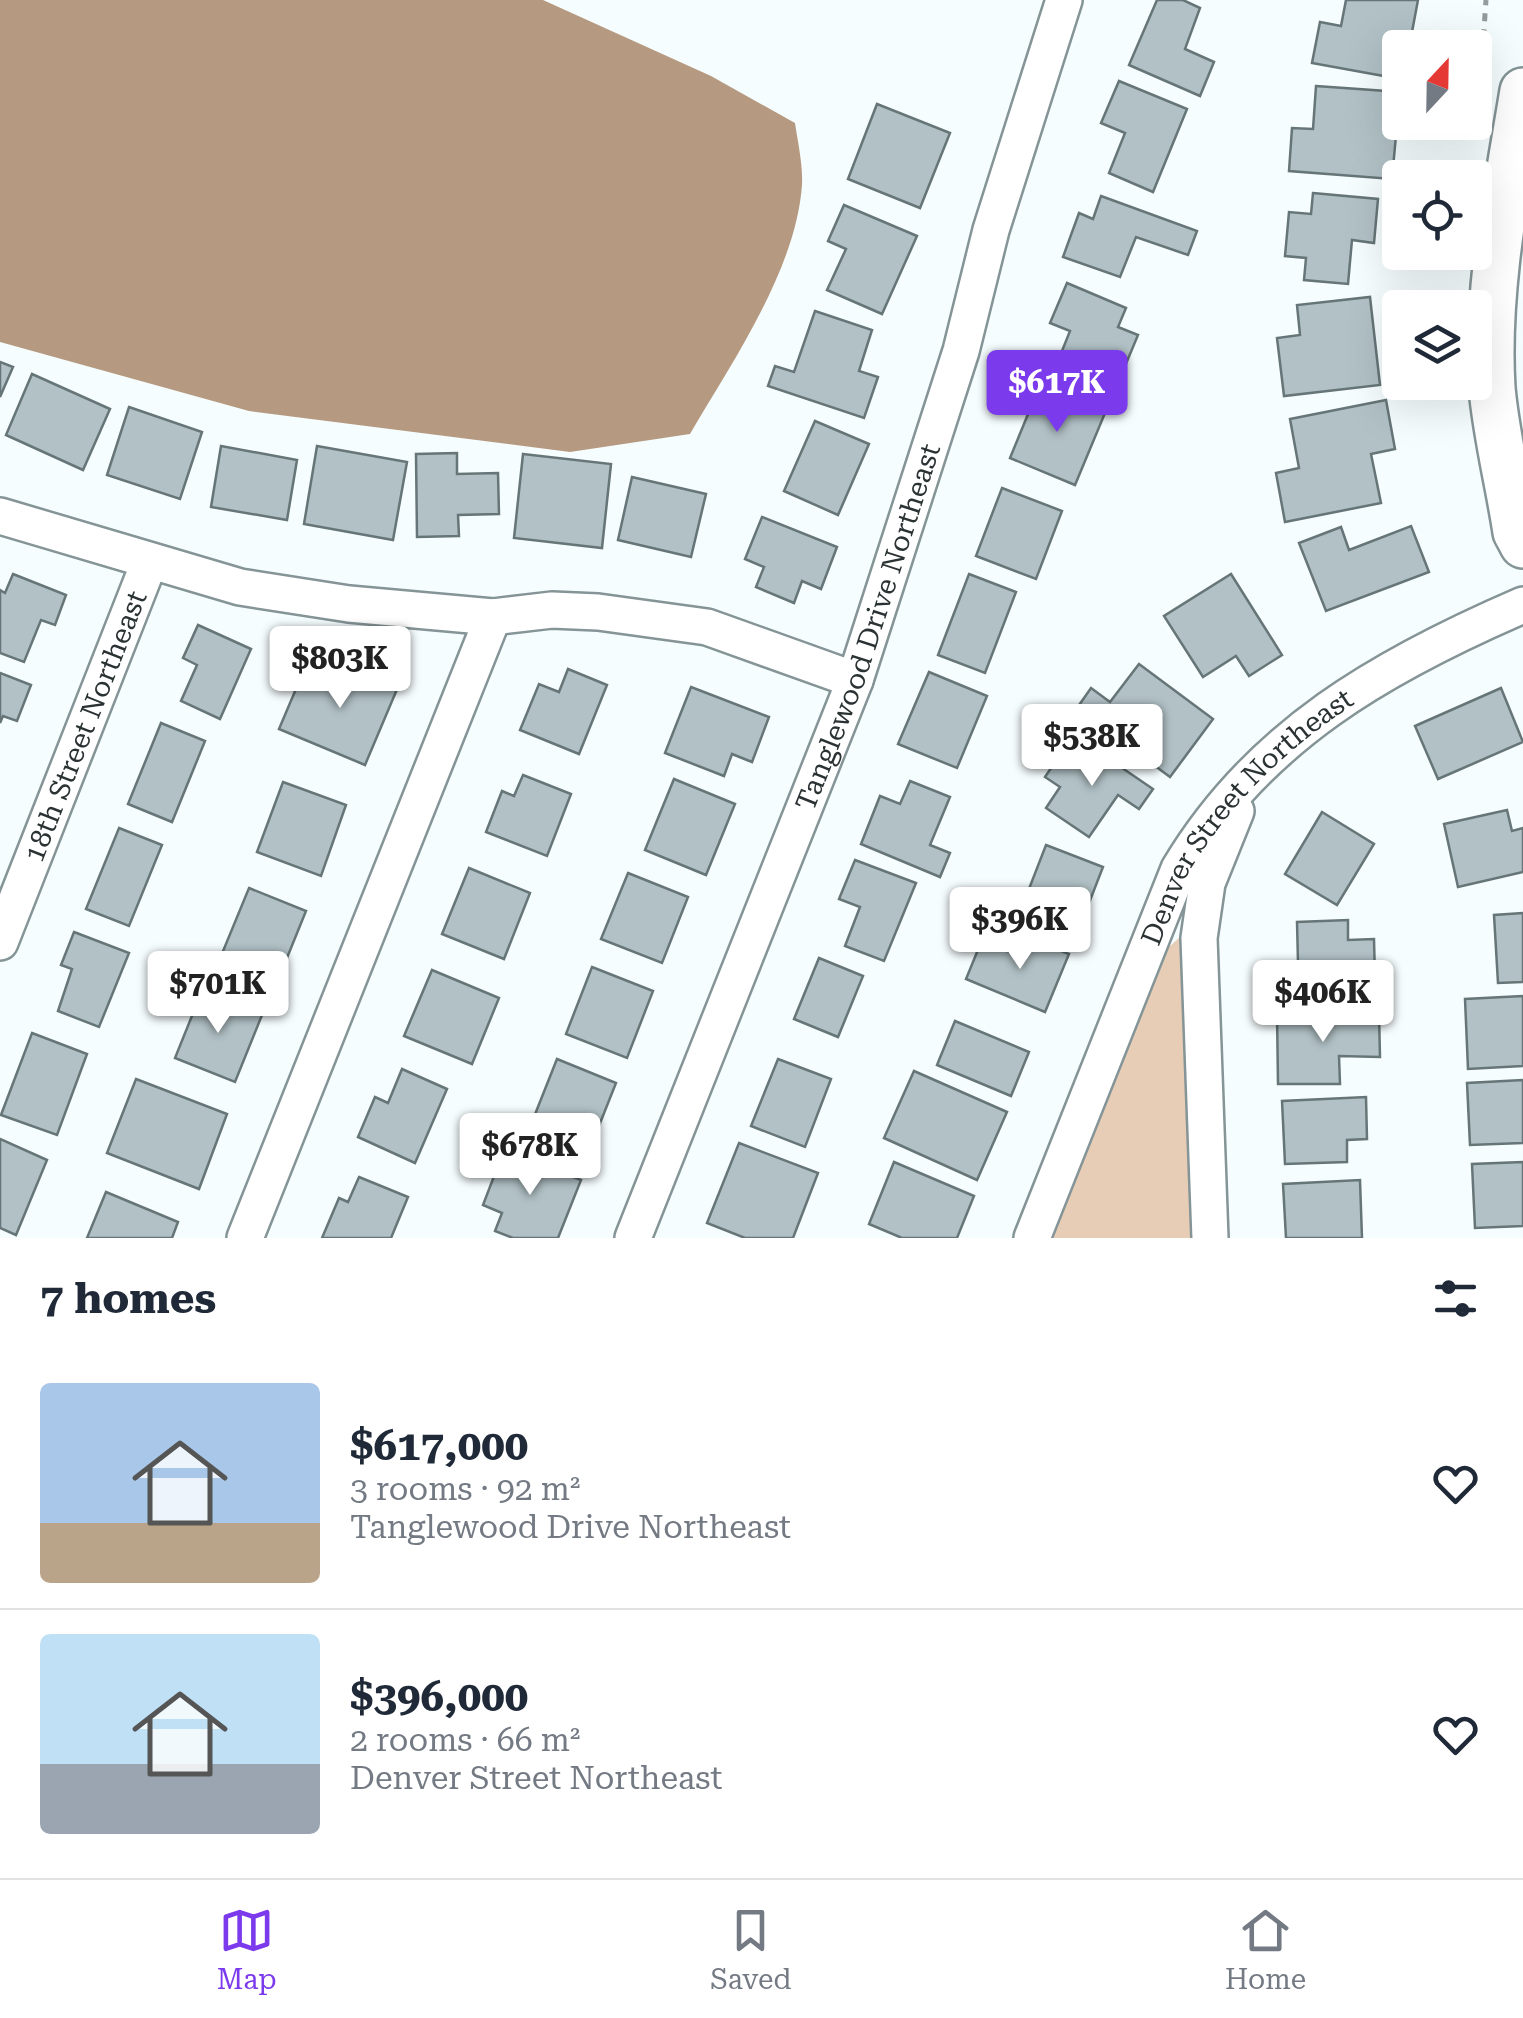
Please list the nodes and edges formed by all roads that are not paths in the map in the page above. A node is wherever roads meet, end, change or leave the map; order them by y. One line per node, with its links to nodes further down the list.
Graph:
1 (1064, 0): 8 (street, Tanglewood Drive Northeast)
2 (1523, 91): 4 (street)
3 (0, 516): 5 (street)
4 (1523, 545)
5 (149, 563): 7 (street); 10 (street, 18th Street Northeast)
6 (1523, 606): 9 (street, Denver Street Northeast)
7 (493, 617): 8 (street); 11 (street)
8 (854, 680): 12 (street, Tanglewood Drive Northeast)
9 (1250, 779): 13 (street, Denver Street Northeast); 14 (street)
10 (0, 942)
11 (246, 1238)
12 (633, 1238)
13 (1032, 1238)
14 (1210, 1238)

